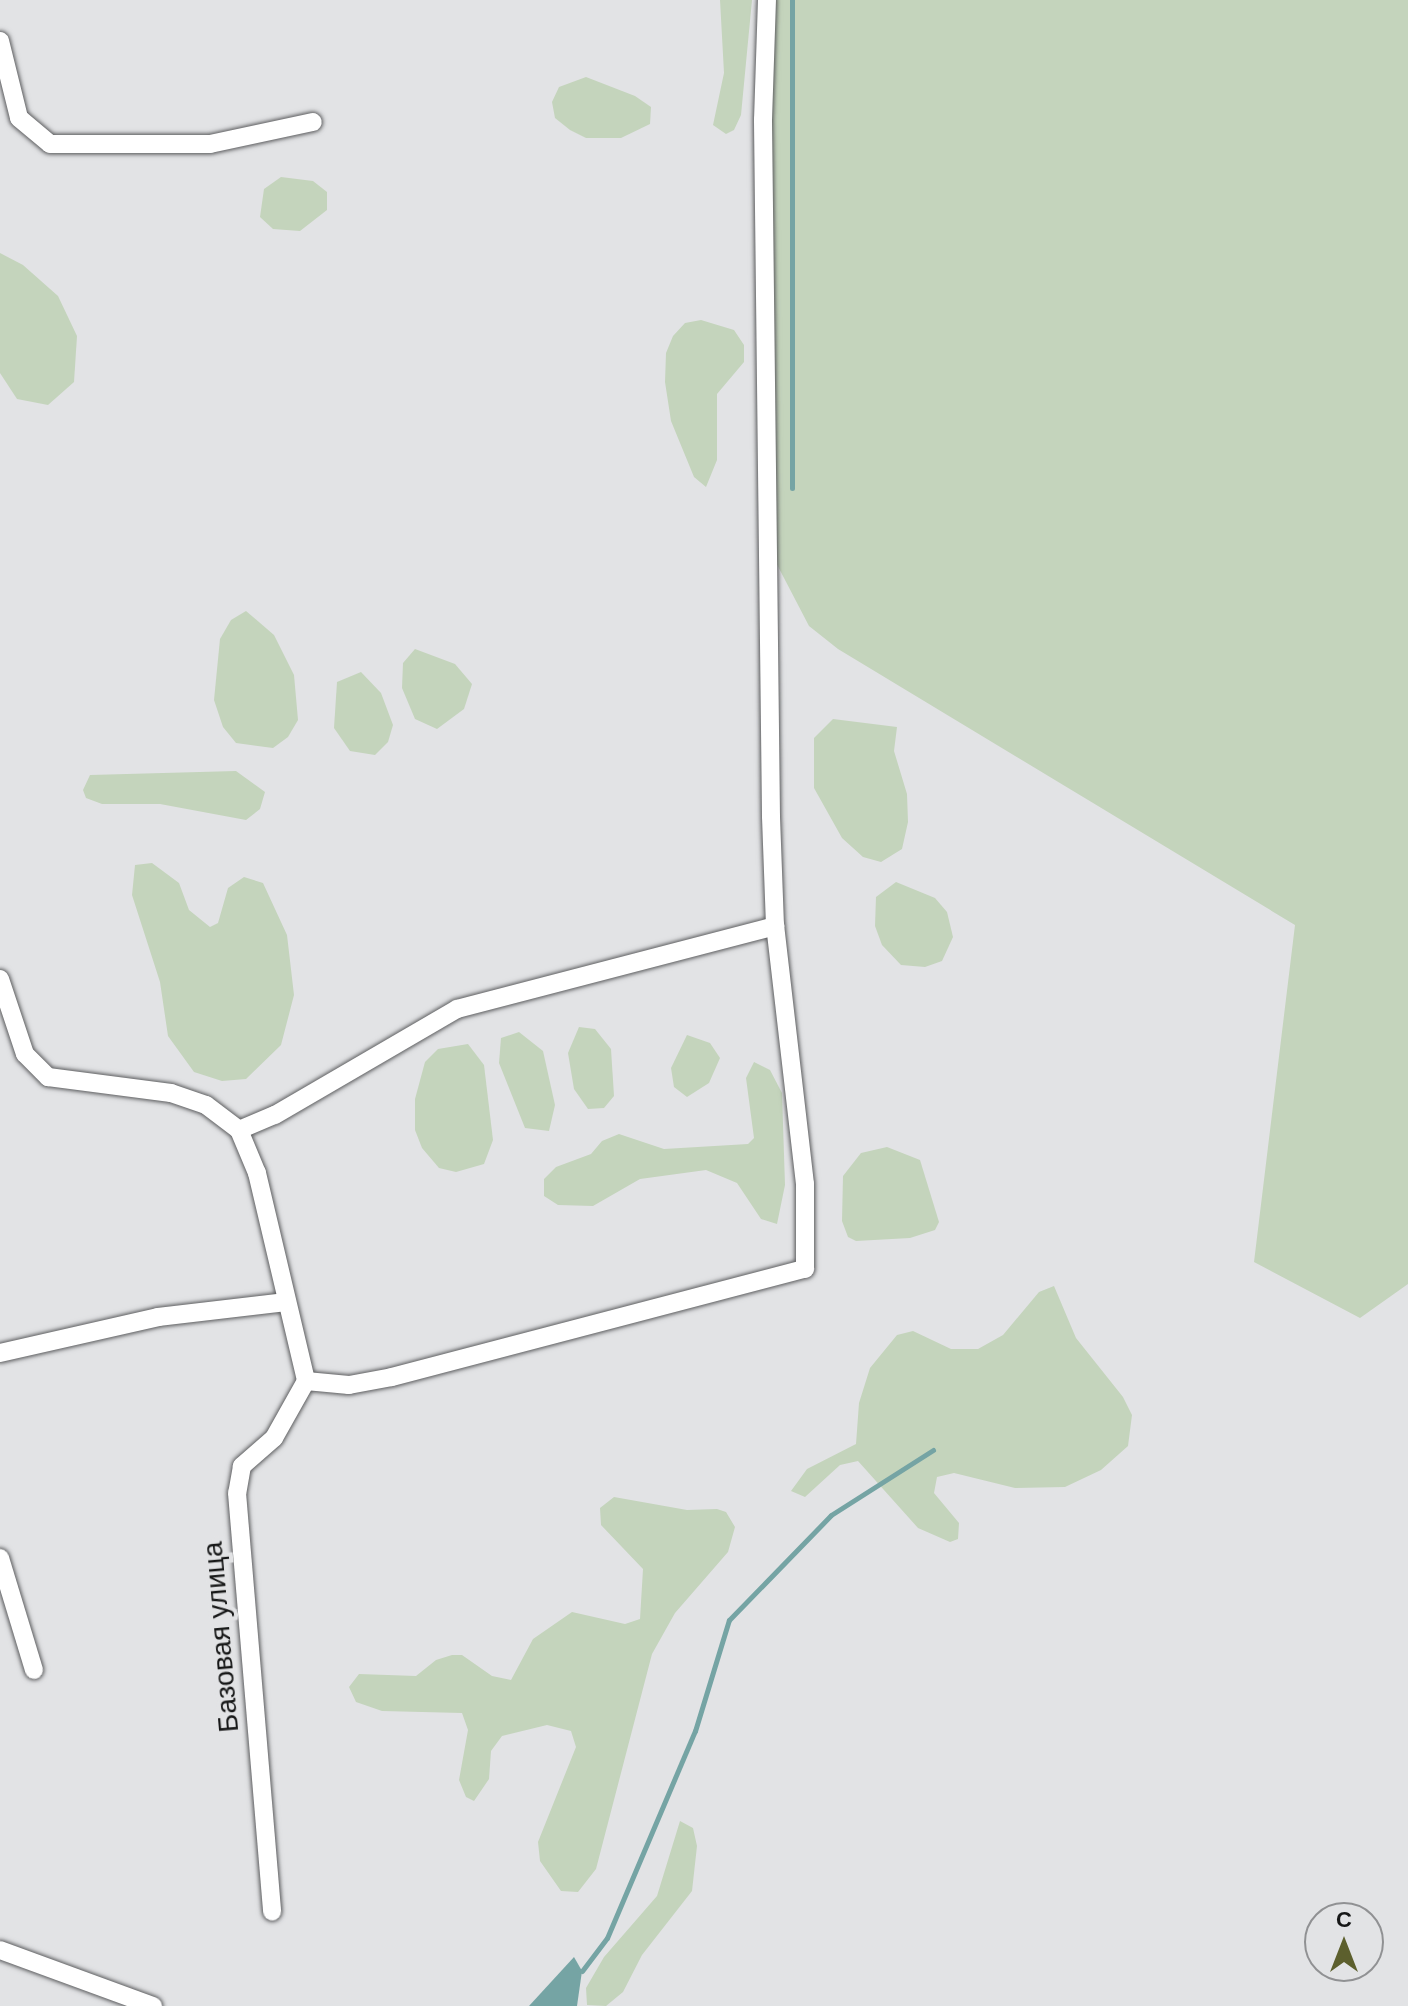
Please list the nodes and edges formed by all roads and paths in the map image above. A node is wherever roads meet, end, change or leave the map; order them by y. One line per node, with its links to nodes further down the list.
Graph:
1 (767, 0): 4 (street)
2 (0, 41): 3 (street)
3 (313, 122)
4 (775, 926): 6 (street); 9 (street)
5 (0, 979): 6 (street)
6 (239, 1130): 7 (street)
7 (286, 1302): 8 (street); 9 (street)
8 (0, 1353)
9 (306, 1381): 13 (street, Базовая улица)
10 (0, 1558): 11 (street)
11 (3, 1582): 12 (street)
12 (34, 1670)
13 (272, 1912)
14 (0, 1950): 15 (street)
15 (153, 2006)

